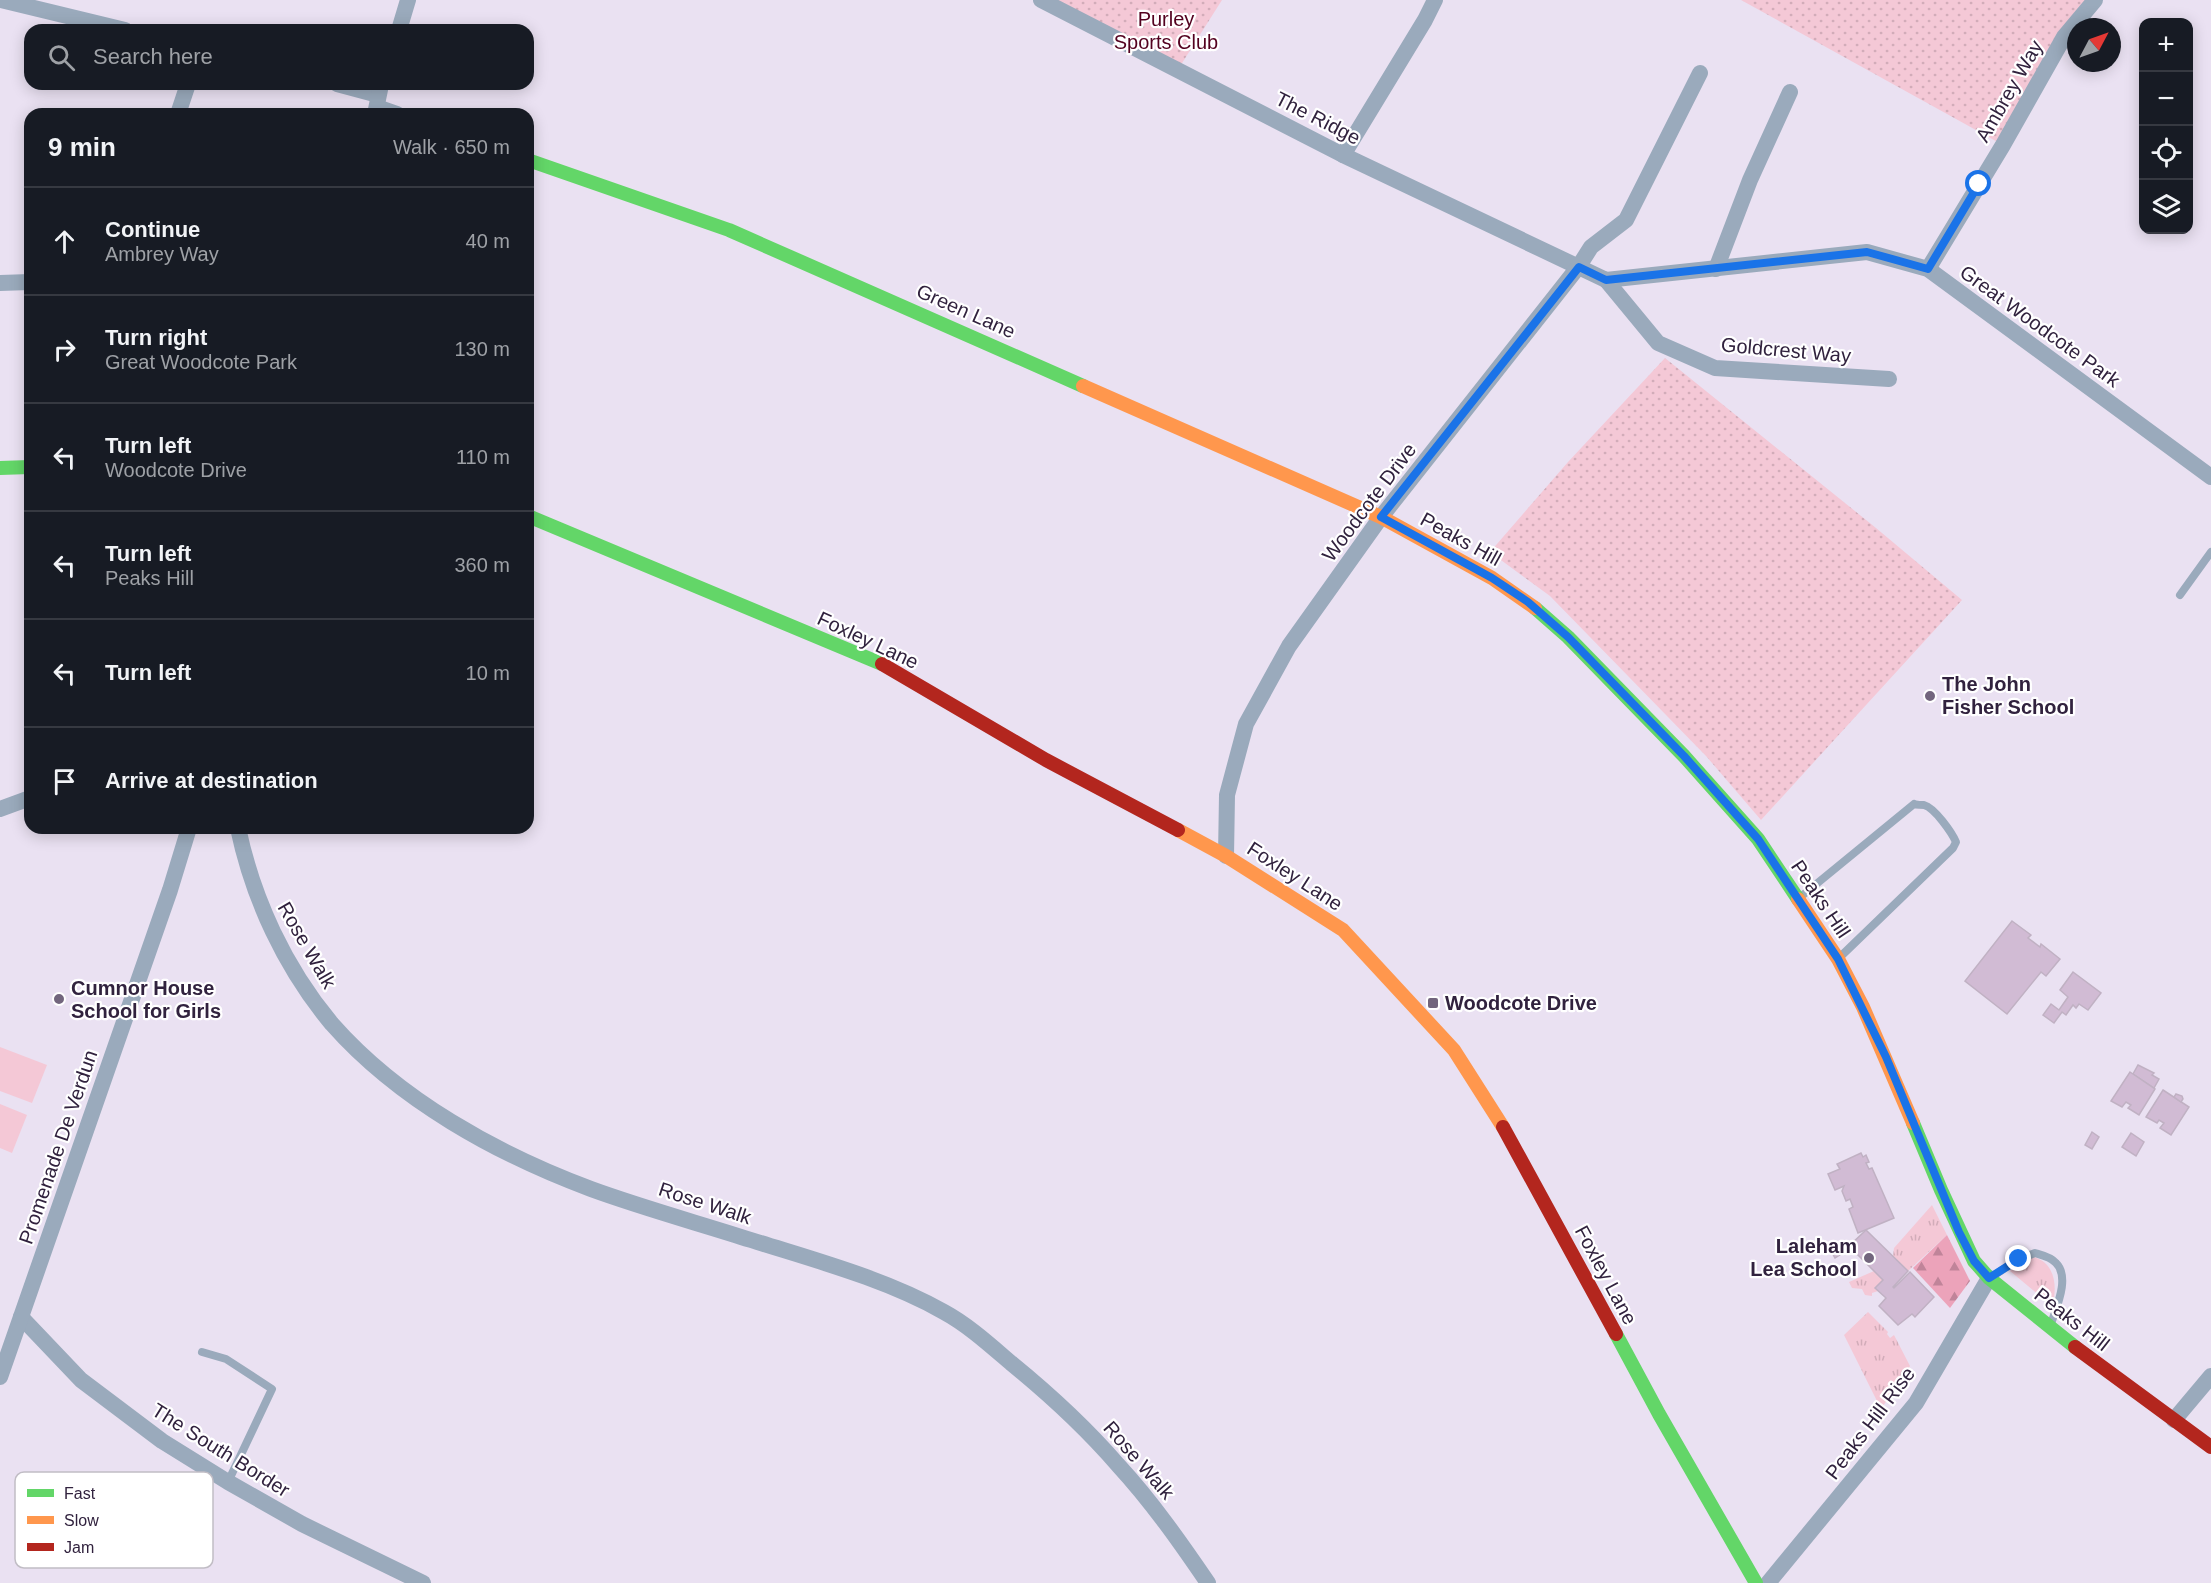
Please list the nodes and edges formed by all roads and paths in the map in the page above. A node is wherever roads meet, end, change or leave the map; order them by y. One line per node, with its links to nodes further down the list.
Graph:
1 (1, 0): 6 (street)
2 (408, 0): 7 (street)
3 (1041, 0): 14 (street, The Ridge)
4 (1435, 0): 14 (street)
5 (2095, 0): 18 (street, Ambrey Way)
6 (100, 24)
7 (401, 24)
8 (1700, 74): 16 (street, Woodcote Drive)
9 (186, 90): 13 (street)
10 (353, 90): 12 (street)
11 (1790, 92): 17 (street)
12 (378, 100)
13 (180, 108)
14 (1343, 154): 16 (street, The Ridge)
15 (534, 162): 26 (street, Green Lane)
16 (1579, 267): 19 (street); 26 (street, Woodcote Drive)
17 (1716, 268): 18 (street, Great Woodcote Park); 19 (street, Great Woodcote Park)
18 (1928, 269): 25 (street, Great Woodcote Park)
19 (1606, 280): 22 (street, Goldcrest Way)
20 (24, 282): 21 (street)
21 (0, 283)
22 (1889, 379)
23 (24, 467): 24 (street)
24 (0, 468)
25 (2211, 477)
26 (1381, 517): 34 (street, Woodcote Drive); 35 (street, Peaks Hill)
27 (534, 519): 34 (street, Foxley Lane)
28 (2211, 552): 29 (lane)
29 (2180, 595)
30 (24, 800): 31 (street)
31 (0, 809)
32 (187, 834): 38 (street, Promenade De Verdun)
33 (239, 834): 49 (street, Rose Walk)
34 (1226, 856): 50 (street, Foxley Lane)
35 (1798, 899): 36 (street, Peaks Hill); 36 (lane)
36 (1838, 959): 37 (street, Peaks Hill)
37 (1989, 1278): 39 (street, Peaks Hill); 39 (lane); 51 (street, Peaks Hill Rise)
38 (21, 1317): 42 (street, Promenade De Verdun); 45 (street, The South Border)
39 (2050, 1328): 43 (street, Peaks Hill)
40 (202, 1352): 47 (lane)
41 (2211, 1376): 43 (street)
42 (0, 1377)
43 (2174, 1420): 44 (street, Peaks Hill)
44 (2211, 1448)
45 (212, 1472)
46 (213, 1473): 47 (street, The South Border)
47 (228, 1482): 48 (street, The South Border)
48 (423, 1583)
49 (1208, 1583)
50 (1756, 1583)
51 (1768, 1583)

